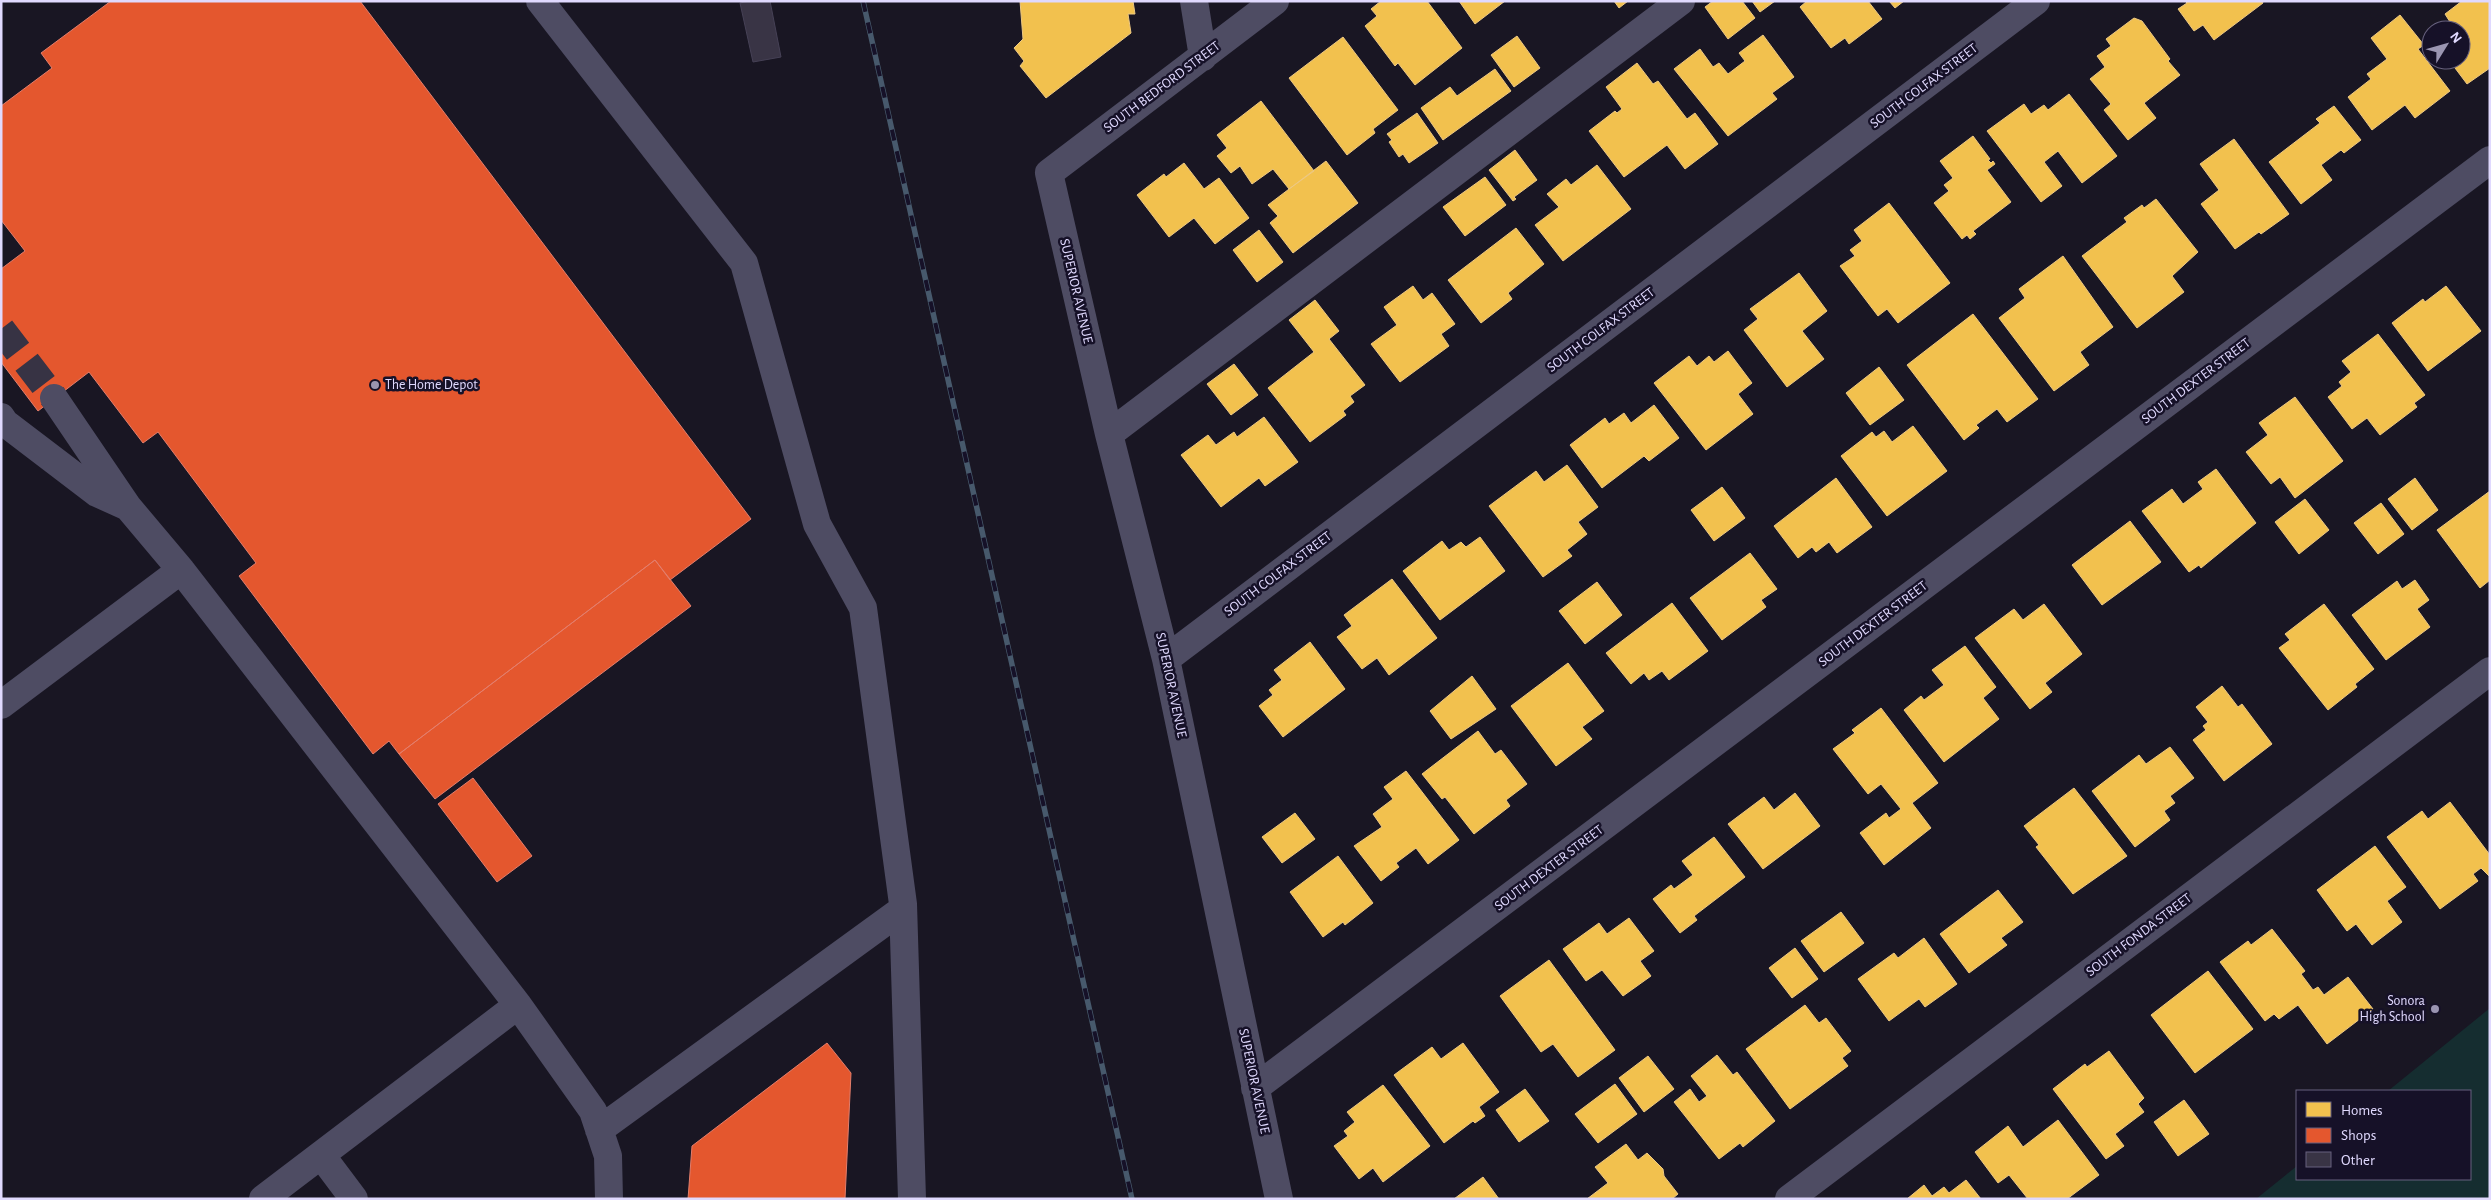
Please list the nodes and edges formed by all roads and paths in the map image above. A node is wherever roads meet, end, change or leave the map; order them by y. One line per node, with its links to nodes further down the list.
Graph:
1 (540, 1): 17 (street)
2 (1194, 1): 6 (street)
3 (1275, 1): 6 (street, SOUTH BEDFORD STREET)
4 (1681, 1): 11 (street)
5 (2036, 1): 14 (street, SOUTH COLFAX STREET)
6 (1203, 57): 8 (street, SOUTH BEDFORD STREET)
7 (2490, 160): 19 (street, SOUTH DEXTER STREET)
8 (1049, 173): 11 (street, SUPERIOR AVENUE)
9 (54, 398): 12 (street)
10 (1, 417): 12 (street)
11 (1109, 434): 14 (street, SUPERIOR AVENUE)
12 (128, 507): 13 (street)
13 (181, 570): 16 (street); 18 (street)
14 (1166, 659): 19 (street, SUPERIOR AVENUE)
15 (2490, 671): 27 (street, SOUTH FONDA STREET)
16 (1, 705)
17 (902, 909): 20 (street); 25 (street)
18 (518, 1005): 20 (street); 21 (street)
19 (1255, 1088): 26 (street, SUPERIOR AVENUE)
20 (600, 1130): 24 (street)
21 (321, 1155): 22 (street); 23 (street)
22 (263, 1199)
23 (354, 1199)
24 (608, 1199)
25 (912, 1199)
26 (1279, 1199)
27 (1789, 1199)

